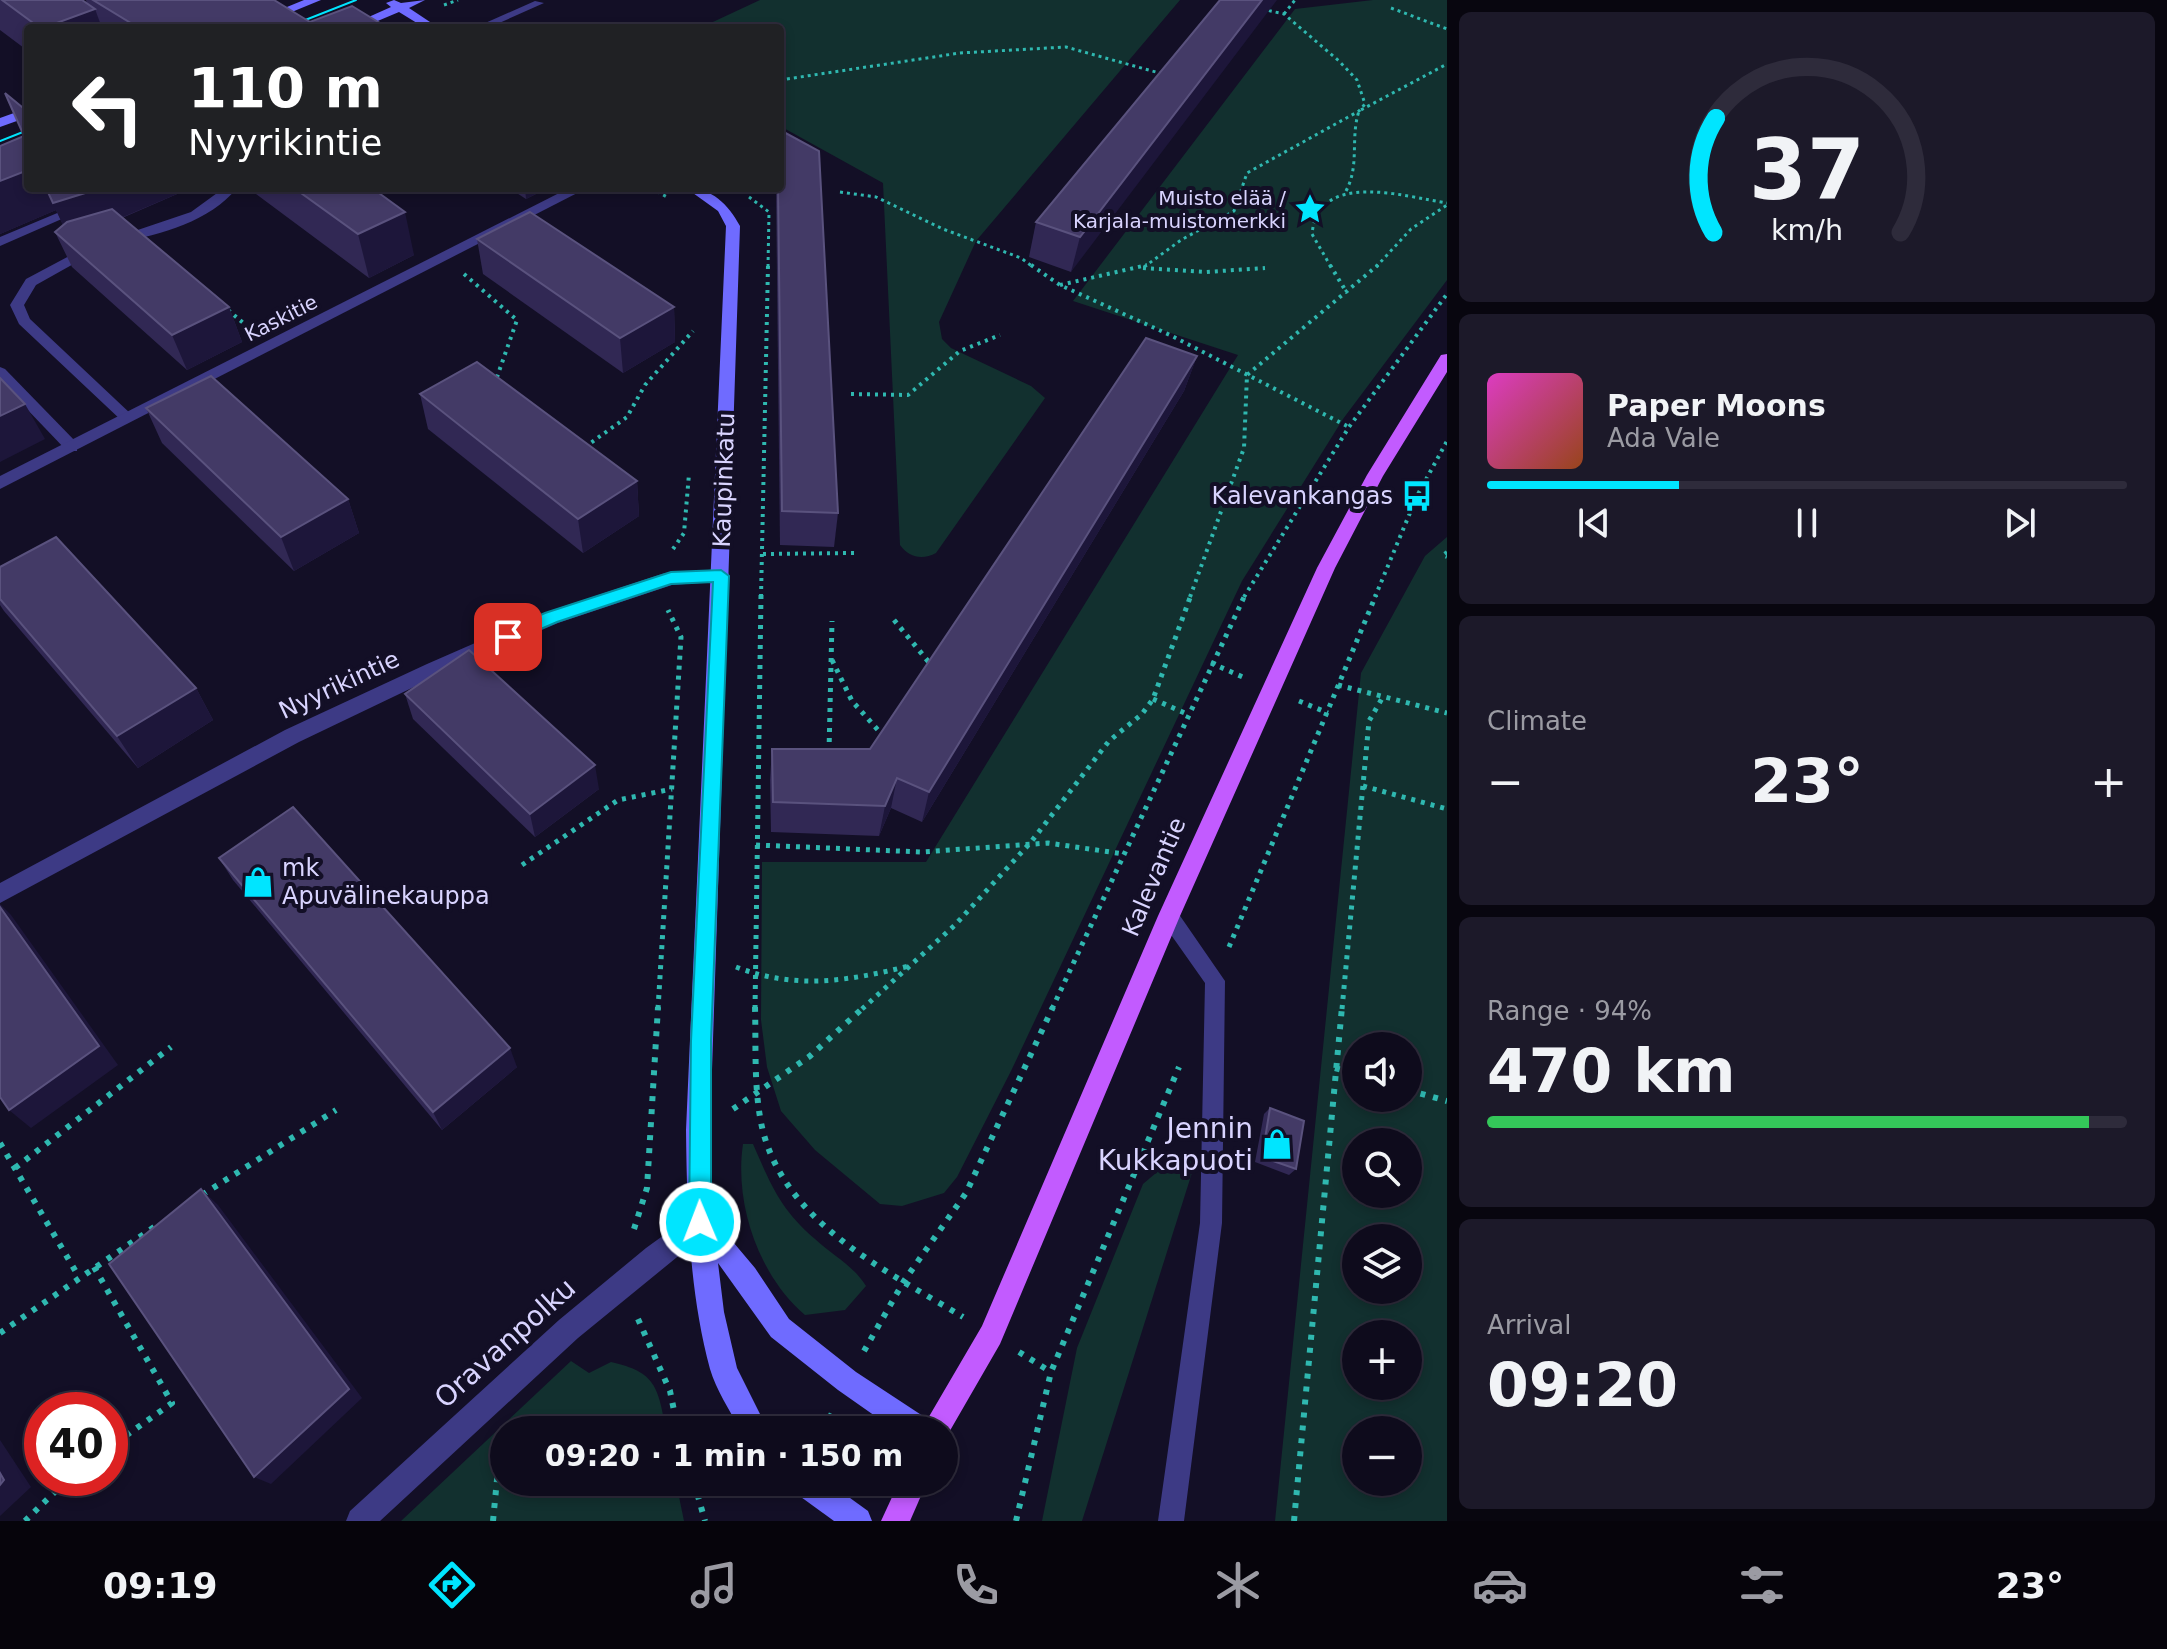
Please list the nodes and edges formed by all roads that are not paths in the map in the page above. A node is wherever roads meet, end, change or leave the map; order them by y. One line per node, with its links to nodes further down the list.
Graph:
1 (315, 0): 6 (street)
2 (386, 0): 5 (street)
3 (419, 0): 5 (street)
4 (539, 3): 9 (lane)
5 (400, 8): 7 (street); 8 (street)
6 (252, 24)
7 (360, 24)
8 (426, 24)
9 (489, 24)
10 (24, 114): 11 (street)
11 (0, 123)
12 (100, 192): 16 (lane)
13 (228, 192): 19 (lane)
14 (572, 192): 19 (street, Kaskitie)
15 (699, 192): 22 (street, Kaupinkatu)
16 (0, 242)
17 (1447, 359): 24 (main road, Kalevantie)
18 (0, 372): 20 (lane)
19 (127, 418): 20 (street, Kaskitie)
20 (72, 447): 21 (street, Kaskitie)
21 (0, 483)
22 (721, 576): 23 (street, Nyyrikintie); 25 (street, Kaupinkatu)
23 (0, 894)
24 (1169, 916): 28 (main road, Kalevantie); 34 (lane)
25 (700, 1222): 26 (street, Kaupinkatu); 27 (street); 31 (street, Oravanpolku)
26 (747, 1416)
27 (898, 1416)
28 (945, 1416)
29 (823, 1496): 32 (street)
30 (907, 1496): 33 (main road)
31 (360, 1521)
32 (858, 1521)
33 (895, 1521)
34 (1171, 1521)

